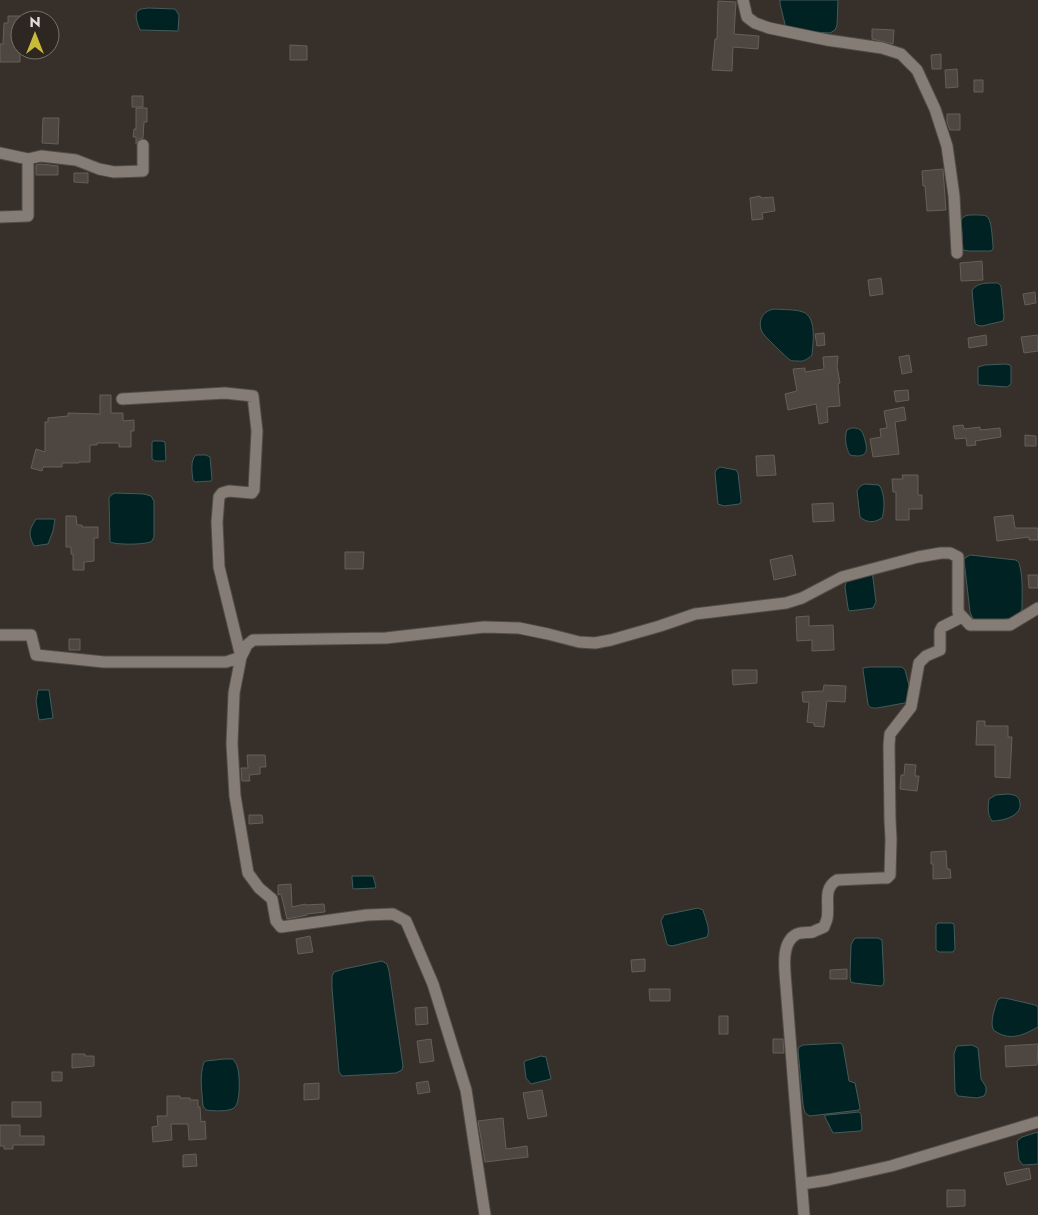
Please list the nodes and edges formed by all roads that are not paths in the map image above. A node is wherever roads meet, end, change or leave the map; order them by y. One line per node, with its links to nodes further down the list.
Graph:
1 (743, 0): 6 (street)
2 (143, 145): 4 (street)
3 (0, 153): 4 (street)
4 (28, 159): 5 (street)
5 (0, 217)
6 (957, 253)
7 (122, 399): 11 (street)
8 (1038, 608): 9 (street)
9 (962, 617): 11 (street); 13 (street)
10 (0, 635): 11 (street)
11 (241, 657): 14 (street)
12 (1038, 1122): 13 (street)
13 (802, 1184): 15 (street)
14 (485, 1215)
15 (804, 1215)

